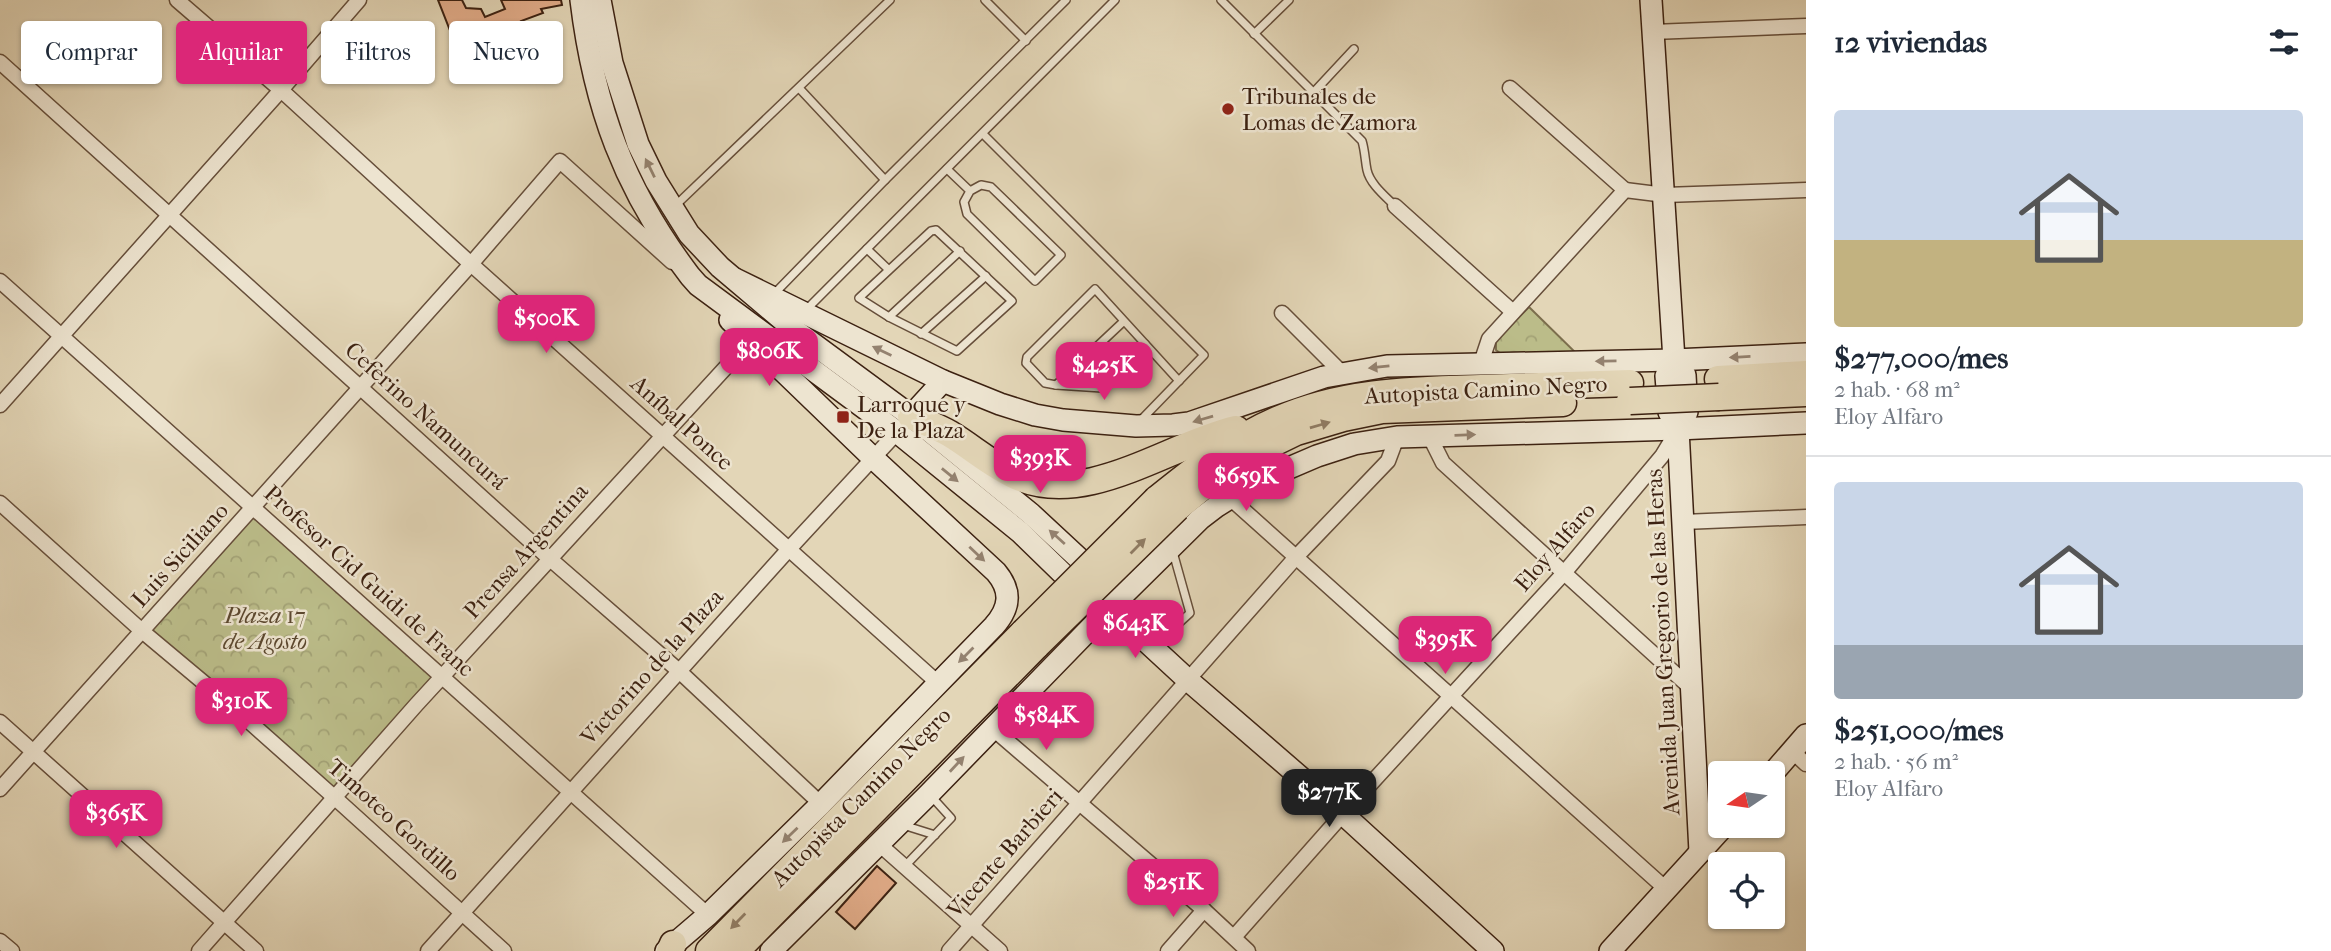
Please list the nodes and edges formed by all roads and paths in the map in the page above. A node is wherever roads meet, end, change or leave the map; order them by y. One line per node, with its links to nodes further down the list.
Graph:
1 (177, 0): 22 (street, Aníbal Ponce)
2 (359, 0): 22 (street)
3 (581, 0): 40 (street)
4 (600, 0): 32 (street, one-way to 4)
5 (890, 0): 20 (lane)
6 (985, 0): 17 (lane)
7 (1066, 0): 17 (lane)
8 (1115, 0): 24 (lane)
9 (1221, 0): 13 (lane)
10 (1234, 0): 13 (lane)
11 (1289, 0): 16 (lane)
12 (1651, 0): 15 (street, Avenida Juan Gregorio de las Heras)
13 (1227, 7): 16 (lane)
14 (1806, 26): 15 (street)
15 (1653, 32): 30 (street, Avenida Juan Gregorio de las Heras)
16 (1254, 34): 23 (lane)
17 (1026, 41): 26 (lane)
18 (1354, 49): 23 (lane)
19 (0, 62): 33 (street, Ceferino Namuncurá)
20 (799, 88): 26 (lane); 32 (lane)
21 (1510, 88): 27 (street)
22 (281, 90): 33 (street); 36 (street, Aníbal Ponce)
23 (1313, 93): 31 (lane)
24 (983, 134): 25 (lane); 58 (lane)
25 (947, 169): 29 (lane); 34 (lane)
26 (885, 180): 42 (lane)
27 (1625, 190): 30 (street); 43 (street)
28 (1806, 190): 30 (street)
29 (970, 191): 29 (lane)
30 (1665, 195): 53 (street, Avenida Juan Gregorio de las Heras)
31 (1395, 206): 43 (street)
32 (672, 209): 39 (street)
33 (170, 215): 49 (street); 60 (street, Ceferino Namuncurá)
34 (867, 250): 37 (lane); 44 (lane)
35 (960, 251): 37 (lane); 38 (lane); 46 (lane)
36 (471, 264): 40 (street, Luis Siciliano); 60 (street, Luis Siciliano); 70 (street, Aníbal Ponce)
37 (889, 270): 46 (lane)
38 (986, 276): 48 (lane); 48 (lane)
39 (735, 279): 42 (street); 67 (street)
40 (694, 280): 50 (street); 67 (street)
41 (0, 281): 49 (street, Profesor Cid Guidi de Franc)
42 (771, 297): 44 (street)
43 (1513, 312): 54 (street)
44 (803, 313): 57 (street, one-way to 44)
45 (1282, 313): 55 (street)
46 (889, 317): 48 (lane)
47 (1124, 321): 51 (lane); 59 (lane); 59 (lane)
48 (921, 334)
49 (62, 336): 64 (street); 77 (street, Profesor Cid Guidi de Franc)
50 (750, 341): 70 (street, Prensa Argentina); 73 (street)
51 (1145, 344): 58 (lane); 59 (lane)
52 (1806, 354): 53 (street, one-way to 53)
53 (1674, 360): 54 (street, one-way to 54); 69 (street, Avenida Juan Gregorio de las Heras)
54 (1480, 363): 55 (street, one-way to 55)
55 (1342, 373): 68 (street, one-way to 68)
56 (1806, 374): 61 (highway, Autopista Camino Negro)
57 (943, 381): 67 (street); 68 (street)
58 (1179, 381): 68 (lane)
59 (1056, 385)
60 (359, 387): 77 (street, Luis Siciliano); 83 (street, Ceferino Namuncurá)
61 (1719, 388): 62 (highway, Autopista Camino Negro, bridge); 63 (highway, Autopista Camino Negro)
62 (1630, 392): 65 (highway, Autopista Camino Negro); 76 (highway, Autopista Camino Negro, one-way to 62)
63 (1806, 393)
64 (0, 405)
65 (1276, 420): 67 (highway); 76 (highway, Autopista Camino Negro)
66 (1806, 423): 69 (street)
67 (904, 424): 73 (street, Victorino de la Plaza); 85 (street)
68 (1136, 426)
69 (1678, 429): 71 (street, one-way to 69); 79 (street, Avenida Juan Gregorio de las Heras); 84 (street, Eloy Alfaro)
70 (663, 435): 81 (street, Aníbal Ponce); 83 (street, Prensa Argentina)
71 (1432, 436): 72 (street); 84 (street)
72 (1397, 437): 74 (street); 82 (street, Vicente Barbieri)
73 (873, 458): 81 (street, Victorino de la Plaza); 92 (street, one-way to 92)
74 (1230, 498): 80 (street); 82 (street)
75 (0, 503): 86 (street, Timoteo Gordillo)
76 (1167, 503): 87 (highway, Autopista Camino Negro, bridge)
77 (253, 508): 86 (street, Luis Siciliano); 90 (street, Profesor Cid Guidi de Franc)
78 (1806, 517): 79 (street)
79 (1683, 522): 93 (street, Avenida Juan Gregorio de las Heras)
80 (1172, 547): 85 (street); 88 (lane)
81 (789, 549): 89 (street, Victorino de la Plaza); 92 (street, Aníbal Ponce)
82 (1297, 556): 91 (street, Vicente Barbieri); 94 (street)
83 (549, 558): 89 (street, Ceferino Namuncurá); 90 (street, Prensa Argentina)
84 (1564, 573): 93 (street); 94 (street, Eloy Alfaro)
85 (1110, 608): 88 (street); 96 (street)
86 (142, 631): 98 (street, Luis Siciliano); 103 (street, Timoteo Gordillo)
87 (1030, 639): 127 (highway, Autopista Camino Negro, one-way to 127); 128 (highway, Autopista Camino Negro)
88 (1152, 648): 91 (street)
89 (680, 671): 101 (street, Victorino de la Plaza); 105 (street, Ceferino Namuncurá)
90 (442, 677): 101 (street, Profesor Cid Guidi de Franc); 103 (street, Prensa Argentina)
91 (1189, 681): 104 (street, Vicente Barbieri); 106 (street)
92 (938, 683): 105 (street)
93 (1692, 689): 111 (street, Avenida Juan Gregorio de las Heras)
94 (1452, 695): 106 (street, Eloy Alfaro); 113 (street)
95 (0, 722): 98 (street)
96 (991, 727): 102 (street, one-way to 96); 104 (street)
97 (1801, 750): 99 (street)
98 (33, 752): 100 (street, Luis Siciliano); 117 (street)
99 (1785, 763)
100 (0, 789)
101 (570, 791): 115 (street, Victorino de la Plaza); 116 (street, Profesor Cid Guidi de Franc)
102 (929, 794): 107 (street); 108 (lane)
103 (334, 797): 115 (street, Timoteo Gordillo); 117 (street, Prensa Argentina)
104 (1079, 803): 114 (street); 118 (street, Vicente Barbieri)
105 (821, 804): 116 (street, one-way to 116)
106 (1343, 814): 119 (street, Eloy Alfaro); 134 (street)
107 (899, 824): 108 (lane); 110 (street)
108 (935, 835): 112 (lane)
109 (1713, 838): 111 (street)
110 (879, 844): 112 (street); 129 (street)
111 (1700, 852): 113 (street)
112 (905, 866): 118 (street)
113 (1666, 888): 135 (street)
114 (1204, 910): 119 (street); 132 (street)
115 (463, 913): 125 (street, Victorino de la Plaza); 126 (street, Timoteo Gordillo)
116 (708, 915): 121 (street)
117 (224, 923): 123 (street, Prensa Argentina); 124 (street)
118 (972, 926): 130 (street, Vicente Barbieri); 131 (street)
119 (1234, 937): 133 (street)
120 (0, 941): 122 (street)
121 (669, 949)
122 (12, 951)
123 (199, 951)
124 (256, 951)
125 (428, 951)
126 (504, 951)
127 (709, 951)
128 (736, 951)
129 (771, 951)
130 (949, 951)
131 (1000, 951)
132 (1168, 951)
133 (1248, 951)
134 (1493, 951)
135 (1610, 951)

